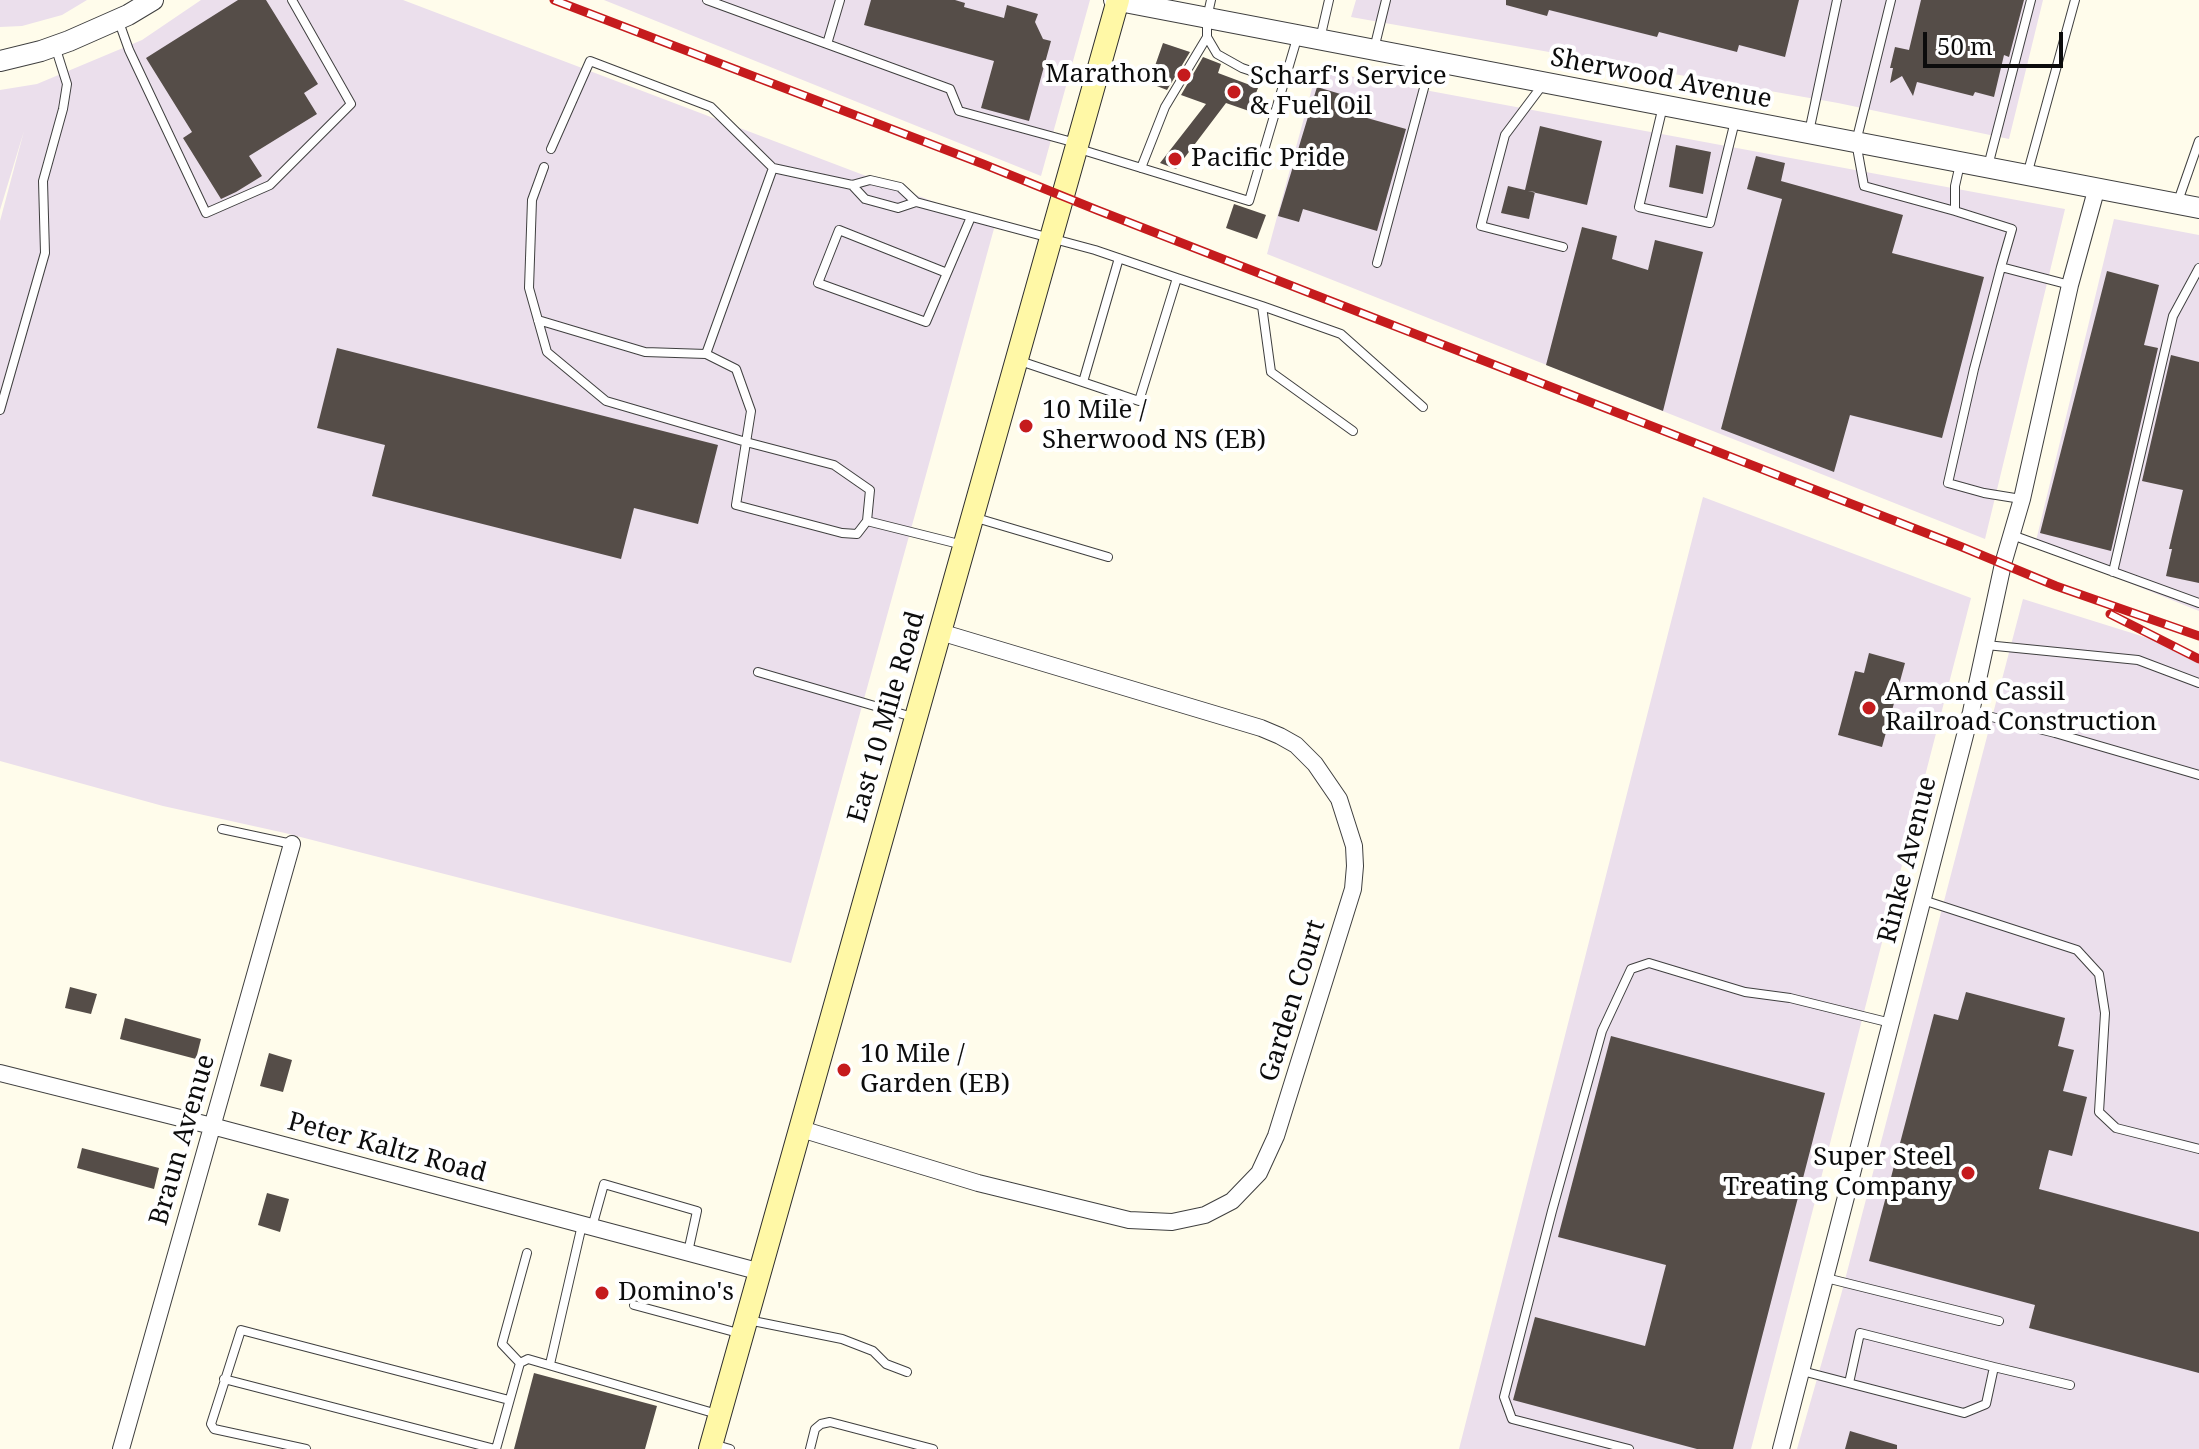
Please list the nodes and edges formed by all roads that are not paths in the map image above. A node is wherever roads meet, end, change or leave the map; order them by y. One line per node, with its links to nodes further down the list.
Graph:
1 (153, 0): 13 (street)
2 (292, 0): 13 (lane)
3 (707, 0): 16 (lane)
4 (840, 0): 16 (lane)
5 (1116, 0): 12 (street, Sherwood Avenue); 28 (main road, East 10 Mile Road)
6 (1329, 0): 15 (lane)
7 (1386, 0): 18 (lane)
8 (1837, 0): 25 (lane)
9 (1891, 0): 27 (lane)
10 (2031, 0): 32 (lane)
11 (2075, 0): 35 (lane)
12 (1208, 18): 14 (street, Sherwood Avenue); 21 (lane); 34 (lane)
13 (118, 19): 17 (street)
14 (1298, 35): 15 (street, Sherwood Avenue); 21 (lane)
15 (1320, 39): 18 (street, Sherwood Avenue)
16 (827, 44): 28 (lane)
17 (55, 46): 19 (street); 58 (lane)
18 (1374, 50): 20 (street, Sherwood Avenue)
19 (0, 61)
20 (1432, 61): 22 (street, Sherwood Avenue); 46 (lane)
21 (1284, 82): 34 (lane)
22 (1544, 82): 23 (street, Sherwood Avenue); 44 (lane)
23 (1664, 105): 24 (street, Sherwood Avenue); 24 (lane)
24 (1735, 119): 25 (street, Sherwood Avenue)
25 (1809, 133): 27 (street, Sherwood Avenue)
26 (2199, 141): 39 (lane)
27 (1856, 142): 30 (street, Sherwood Avenue); 41 (lane)
28 (1076, 146): 34 (lane); 43 (main road, East 10 Mile Road)
29 (551, 149): 33 (lane)
30 (1960, 162): 32 (street, Sherwood Avenue); 41 (lane)
31 (544, 167): 53 (lane)
32 (1987, 167): 35 (street, Sherwood Avenue)
33 (773, 168): 36 (lane); 54 (lane)
34 (1141, 168)
35 (2027, 176): 37 (street, Sherwood Avenue)
36 (852, 185): 38 (lane); 38 (lane)
37 (2097, 187): 39 (street, Sherwood Avenue); 51 (street, Rinke Avenue)
38 (916, 202): 42 (lane)
39 (2177, 204): 40 (street, Sherwood Avenue)
40 (2199, 208)
41 (1955, 211): 47 (lane)
42 (971, 217): 43 (lane); 49 (lane)
43 (1050, 238): 45 (lane); 55 (main road, East 10 Mile Road)
44 (1563, 247)
45 (1119, 258): 50 (lane); 56 (lane)
46 (1377, 263)
47 (2001, 267): 51 (lane); 61 (lane)
48 (2199, 268): 67 (lane)
49 (947, 273): 49 (lane)
50 (1177, 278): 52 (lane); 56 (lane)
51 (2070, 285): 61 (street, Rinke Avenue)
52 (1262, 306): 57 (lane); 59 (lane)
53 (538, 320): 54 (lane); 60 (lane)
54 (706, 354): 60 (lane)
55 (1016, 360): 56 (lane); 62 (main road, East 10 Mile Road)
56 (1083, 382)
57 (1423, 407)
58 (0, 410)
59 (1353, 431)
60 (746, 442): 63 (lane); 63 (lane)
61 (2022, 499): 64 (street, Rinke Avenue)
62 (972, 516): 65 (main road, East 10 Mile Road); 66 (lane)
63 (867, 521): 65 (lane)
64 (2012, 535): 67 (lane); 70 (street, Rinke Avenue)
65 (964, 545): 69 (main road, East 10 Mile Road)
66 (1108, 557)
67 (2113, 572): 68 (lane)
68 (2199, 603)
69 (940, 632): 74 (main road, East 10 Mile Road); 82 (street, Garden Court)
70 (1986, 645): 72 (lane); 73 (street, Rinke Avenue)
71 (758, 672): 74 (lane)
72 (2199, 683)
73 (1971, 712): 75 (lane); 78 (street, Rinke Avenue)
74 (916, 718): 82 (main road, East 10 Mile Road)
75 (2199, 775)
76 (222, 829): 77 (lane)
77 (292, 844): 81 (street, Braun Avenue)
78 (1923, 900): 79 (street, Rinke Avenue); 83 (lane)
79 (1891, 1023): 88 (street, Rinke Avenue); 108 (lane)
80 (0, 1073): 81 (street, Peter Kaltz Road)
81 (212, 1126): 84 (street, Peter Kaltz Road); 103 (street, Braun Avenue)
82 (801, 1129): 87 (main road, East 10 Mile Road)
83 (2199, 1149)
84 (587, 1226): 85 (street, Peter Kaltz Road); 85 (lane); 93 (lane)
85 (687, 1252): 87 (street, Peter Kaltz Road)
86 (527, 1253): 92 (lane)
87 (761, 1272): 91 (main road, East 10 Mile Road)
88 (1825, 1278): 90 (lane); 95 (street, Rinke Avenue)
89 (634, 1305): 91 (lane)
90 (1999, 1321)
91 (745, 1327): 96 (lane); 101 (main road, East 10 Mile Road)
92 (524, 1361): 93 (lane); 100 (lane)
93 (550, 1364): 101 (lane)
94 (1994, 1367): 98 (lane); 98 (lane); 99 (lane)
95 (1801, 1370): 98 (lane); 109 (street, Rinke Avenue)
96 (907, 1372)
97 (224, 1379): 100 (lane); 104 (lane); 105 (lane)
98 (1849, 1383)
99 (2070, 1385)
100 (509, 1400): 105 (lane)
101 (720, 1415): 102 (main road, East 10 Mile Road)
102 (717, 1447)
103 (121, 1449)
104 (306, 1449)
105 (495, 1449)
106 (810, 1449): 107 (lane)
107 (933, 1449)
108 (1629, 1449)
109 (1781, 1449)

